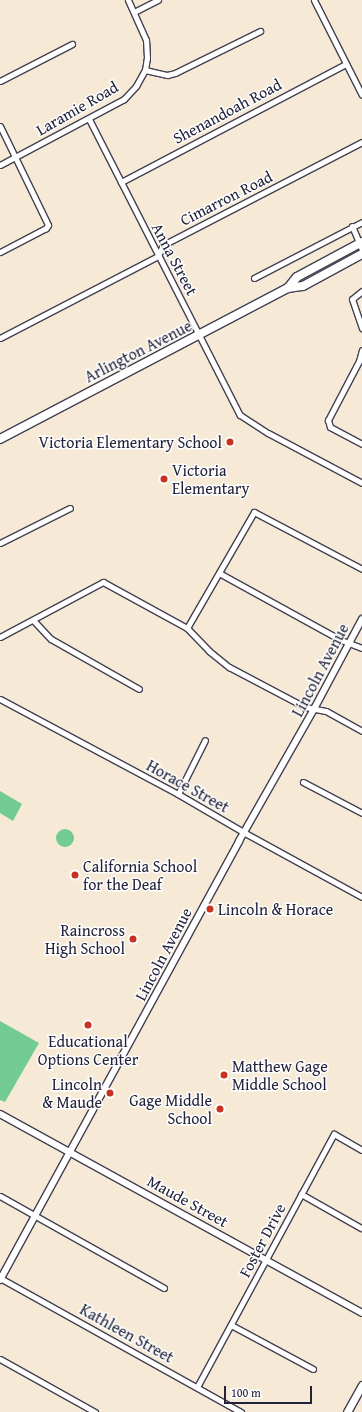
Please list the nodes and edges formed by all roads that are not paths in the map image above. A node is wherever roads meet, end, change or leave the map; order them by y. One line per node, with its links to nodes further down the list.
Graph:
1 (128, 0): 4 (street, Laramie Road)
2 (158, 0): 4 (street)
3 (314, 0): 7 (street)
4 (134, 12): 8 (street, Laramie Road)
5 (260, 31): 8 (street)
6 (72, 44): 9 (street)
7 (346, 64): 10 (street); 16 (street, Shenandoah Road)
8 (145, 70): 11 (street, Laramie Road)
9 (0, 81)
10 (362, 95)
11 (89, 119): 14 (street, Laramie Road); 16 (street, Anna Street)
12 (0, 126): 14 (street)
13 (362, 142): 22 (street, Cimarron Road)
14 (15, 156): 15 (street, Laramie Road); 20 (street)
15 (0, 164)
16 (121, 182): 22 (street, Anna Street)
17 (362, 222): 18 (street)
18 (352, 226): 19 (street); 23 (street)
19 (361, 244): 24 (main road, Arlington Avenue)
20 (0, 252)
21 (362, 254): 24 (main road, Arlington Avenue)
22 (158, 256): 27 (street, Anna Street); 28 (street, Cimarron Road)
23 (254, 278)
24 (288, 288): 27 (main road, Arlington Avenue)
25 (362, 291): 26 (street)
26 (362, 328)
27 (200, 335): 30 (main road, Arlington Avenue); 32 (street, Anna Street)
28 (0, 338)
29 (362, 352): 31 (street)
30 (0, 439)
31 (362, 444)
32 (362, 483)
33 (70, 508): 34 (street)
34 (0, 544)
35 (362, 569): 36 (street)
36 (219, 573): 39 (street); 41 (street)
37 (362, 619): 41 (street, Lincoln Avenue)
38 (33, 620): 39 (street); 40 (street); 43 (street)
39 (187, 628): 45 (street)
40 (0, 637)
41 (349, 643): 42 (street); 45 (street, Lincoln Avenue)
42 (362, 648)
43 (139, 689)
44 (0, 699): 49 (street, Horace Street)
45 (314, 709): 46 (street); 51 (street, Lincoln Avenue)
46 (362, 731)
47 (205, 740): 49 (street)
48 (303, 782): 50 (street)
49 (178, 794): 51 (street, Horace Street)
50 (362, 813)
51 (245, 833): 52 (street, Horace Street); 55 (street, Lincoln Avenue)
52 (362, 897)
53 (0, 1114): 55 (street, Maude Street)
54 (362, 1150): 56 (street, Foster Drive)
55 (70, 1152): 58 (street, Lincoln Avenue); 60 (street, Maude Street)
56 (301, 1194): 59 (street); 60 (street, Foster Drive)
57 (0, 1196): 58 (street)
58 (35, 1216): 61 (street, Lincoln Avenue); 62 (street)
59 (361, 1228)
60 (266, 1259): 63 (street, Maude Street); 64 (street, Foster Drive)
61 (0, 1279): 68 (street, Kathleen Street)
62 (164, 1288)
63 (362, 1313)
64 (231, 1325): 66 (street); 68 (street, Foster Drive)
65 (0, 1359): 69 (street)
66 (313, 1369)
67 (362, 1385): 71 (main road)
68 (197, 1387): 70 (street, Kathleen Street)
69 (95, 1412)
70 (241, 1412)
71 (347, 1412)

